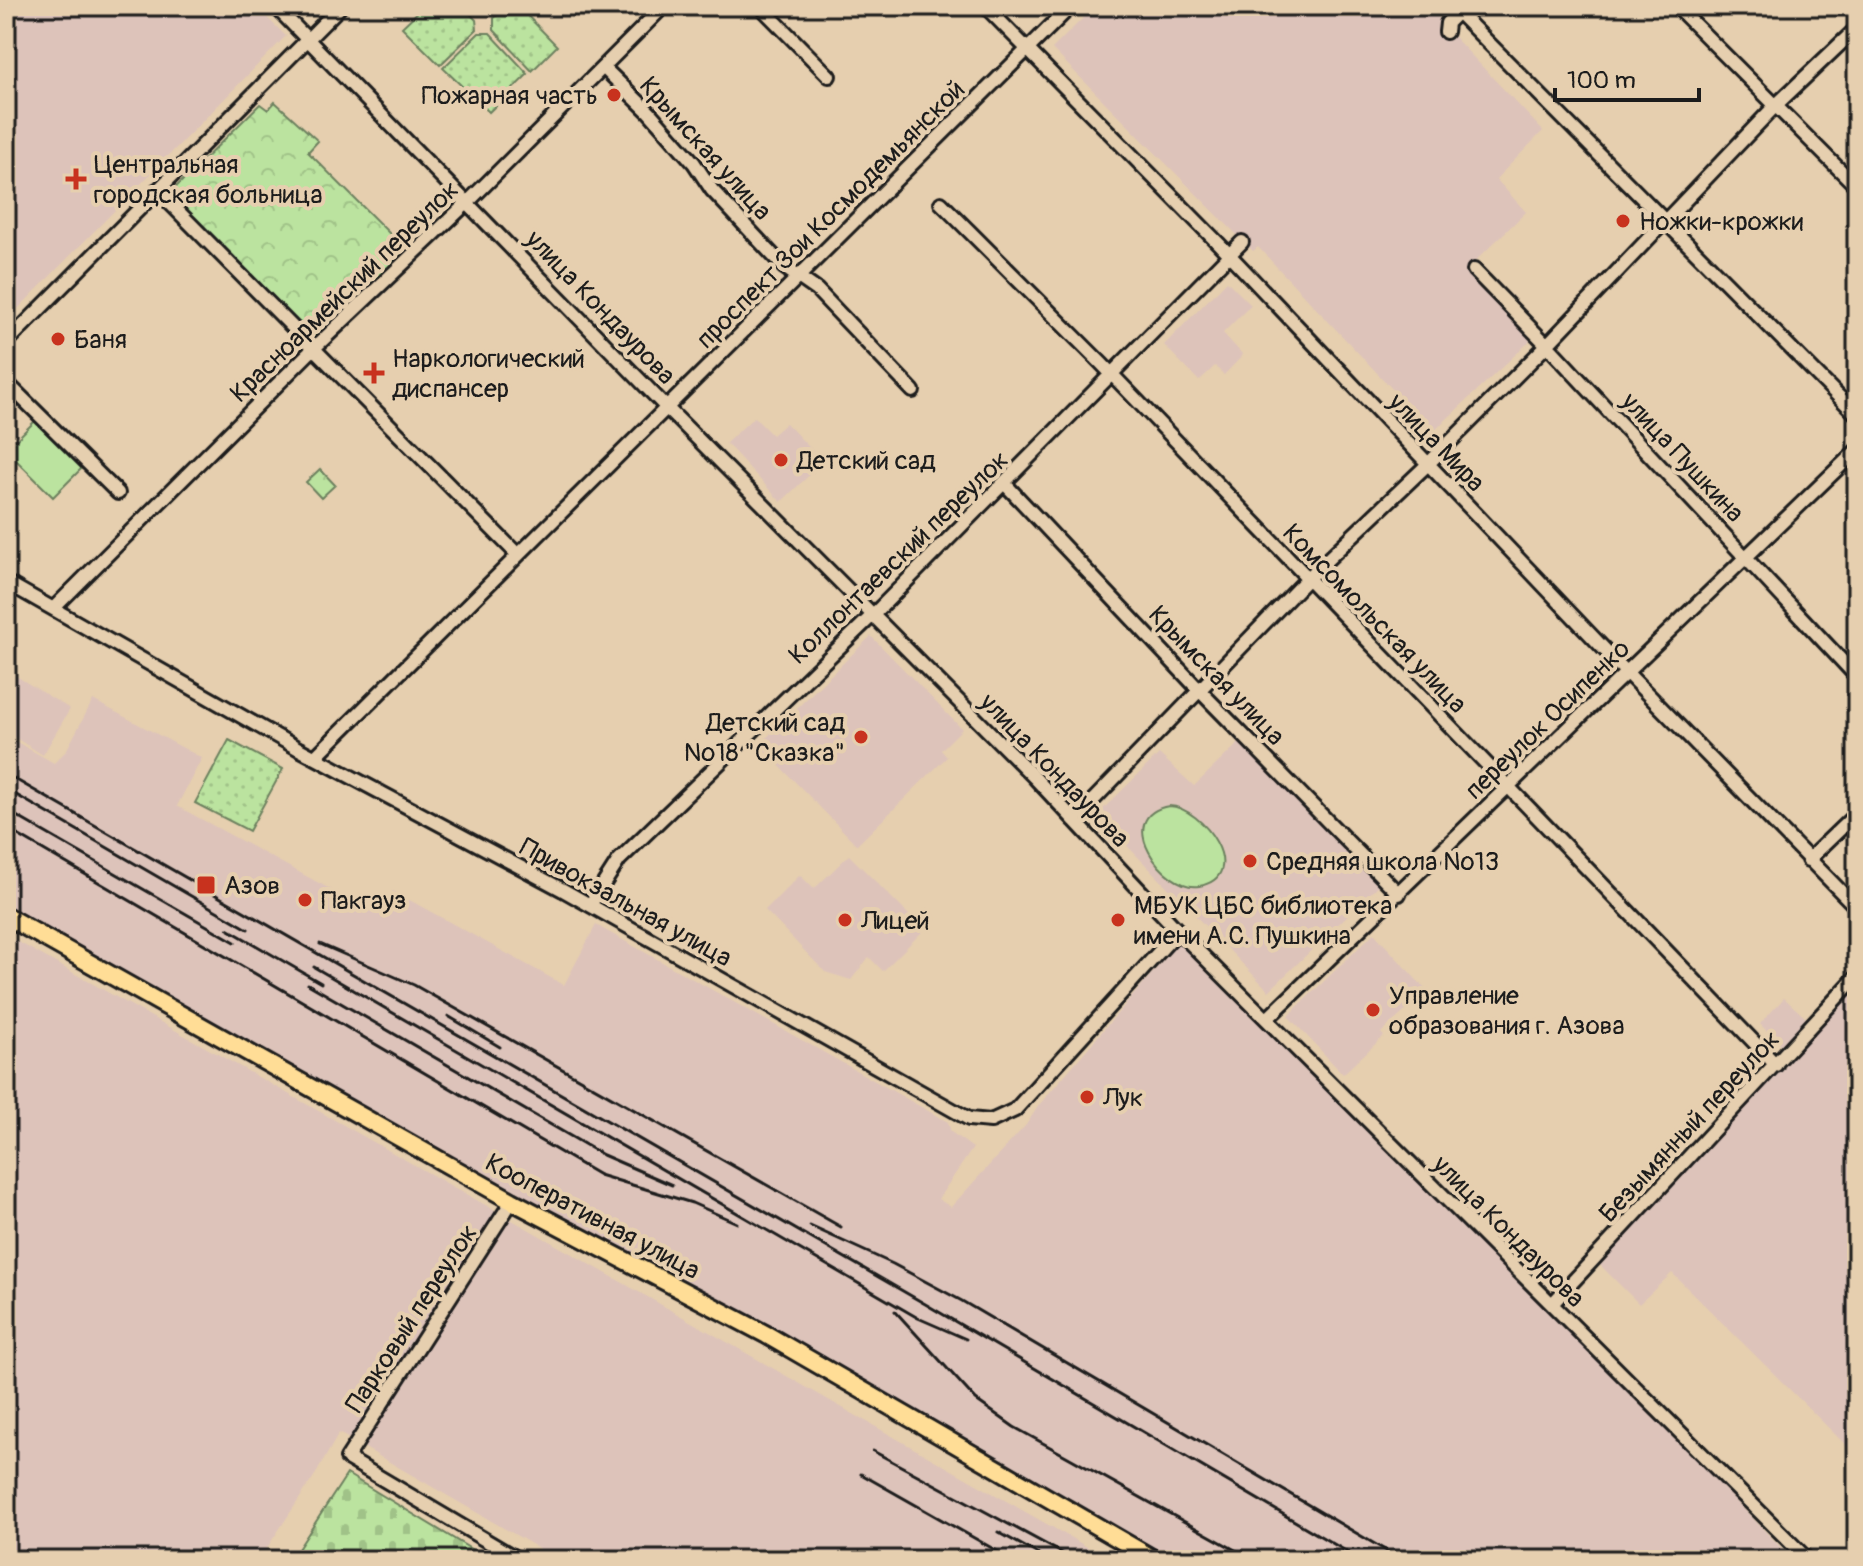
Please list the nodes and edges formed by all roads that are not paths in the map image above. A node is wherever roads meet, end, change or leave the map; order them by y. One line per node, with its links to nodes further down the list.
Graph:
1 (275, 6): 11 (street, улица Кондаурова)
2 (341, 6): 11 (street)
3 (664, 6): 13 (street, Красноармейский переулок)
4 (760, 6): 14 (street)
5 (985, 6): 12 (street, улица Мира)
6 (1071, 6): 12 (street, проспект Зои Космодемьянской)
7 (1676, 6): 15 (street)
8 (1458, 8): 10 (street); 20 (street)
9 (1857, 28): 15 (street)
10 (1446, 32)
11 (309, 39): 17 (street); 18 (street, улица Кондаурова)
12 (1028, 49): 22 (street, улица Мира); 24 (street, проспект Зои Космодемьянской)
13 (604, 68): 18 (street, Красноармейский переулок); 24 (street, Крымская улица)
14 (829, 76)
15 (1775, 106): 16 (street); 20 (street)
16 (1857, 187)
17 (157, 190): 25 (street); 27 (street)
18 (468, 202): 27 (street, Красноармейский переулок); 31 (street, улица Кондаурова)
19 (941, 203): 28 (street, Комсомольская улица)
20 (1666, 221): 26 (street); 32 (street)
21 (1242, 242): 22 (street, Коллонтаевский переулок)
22 (1228, 254): 28 (street, Коллонтаевский переулок); 34 (street, улица Мира)
23 (1474, 270): 26 (street, улица Пушкина)
24 (797, 278): 30 (street, Крымская улица); 31 (street, проспект Зои Космодемьянской)
25 (6, 343)
26 (1547, 345): 34 (street); 38 (street, улица Пушкина)
27 (313, 348): 37 (street); 41 (street, Красноармейский переулок)
28 (1112, 375): 35 (street, Коллонтаевский переулок); 39 (street, Комсомольская улица)
29 (6, 382): 36 (street)
30 (913, 391)
31 (666, 407): 37 (street, проспект Зои Космодемьянской); 42 (street, улица Кондаурова)
32 (1857, 415)
33 (1857, 450): 38 (street, переулок Осипенко)
34 (1428, 464): 39 (street); 43 (street, улица Мира)
35 (1005, 484): 42 (street, Коллонтаевский переулок); 45 (street, Крымская улица)
36 (118, 493)
37 (517, 554): 46 (street, проспект Зои Космодемьянской)
38 (1746, 557): 43 (street, переулок Осипенко); 44 (street, улица Пушкина)
39 (1307, 579): 45 (street); 47 (street, Комсомольская улица)
40 (6, 582): 41 (street, Привокзальная улица)
41 (54, 608): 46 (street, Привокзальная улица)
42 (872, 615): 49 (street, улица Кондаурова); 52 (street, Коллонтаевский переулок)
43 (1626, 672): 47 (street, переулок Осипенко); 50 (street, улица Мира)
44 (1857, 677)
45 (1201, 692): 49 (street); 51 (street, Крымская улица)
46 (315, 757): 52 (street, Привокзальная улица)
47 (1509, 787): 51 (street, переулок Осипенко); 58 (street, Комсомольская улица)
48 (1857, 813): 50 (street)
49 (1074, 820): 55 (street, улица Кондаурова)
50 (1808, 860): 53 (street, улица Мира)
51 (1399, 894): 57 (street, переулок Осипенко)
52 (590, 905): 55 (street, Привокзальная улица)
53 (1857, 908)
54 (6, 916): 59 (main road, Кооперативная улица)
55 (1178, 931): 57 (street, улица Кондаурова)
56 (1857, 976): 58 (street, Безымянный переулок)
57 (1267, 1019): 60 (street, улица Кондаурова)
58 (1776, 1065): 60 (street, Безымянный переулок)
59 (512, 1201): 61 (street, Парковый переулок); 62 (main road, Кооперативная улица)
60 (1552, 1304): 63 (street, улица Кондаурова)
61 (519, 1560)
62 (1155, 1560)
63 (1808, 1560)

